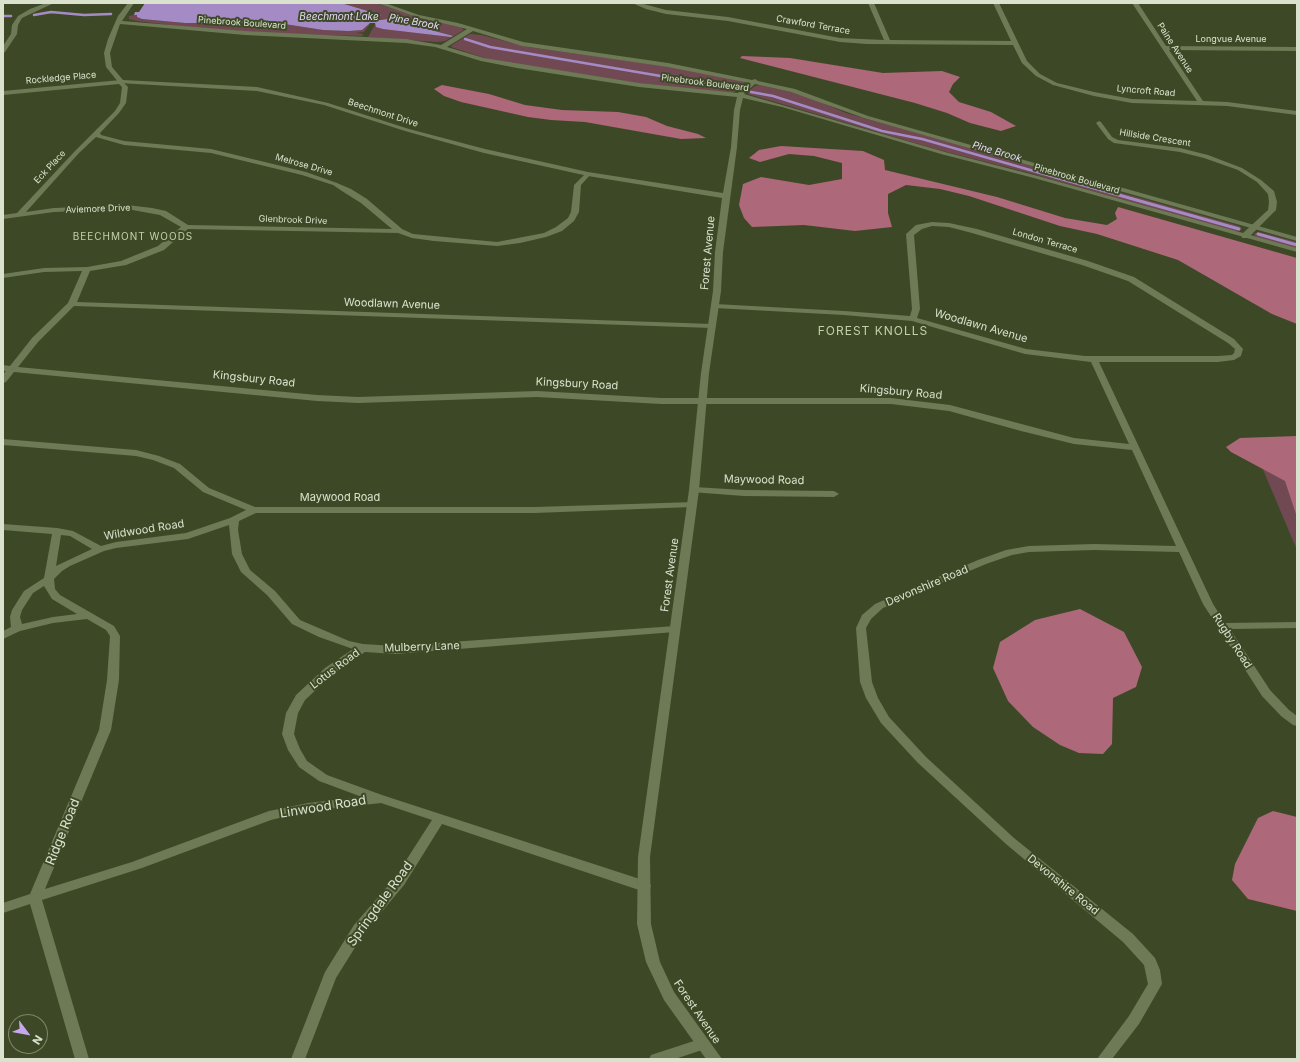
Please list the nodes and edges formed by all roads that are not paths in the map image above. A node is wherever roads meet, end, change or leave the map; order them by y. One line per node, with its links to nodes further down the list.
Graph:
1 (51, 3): 15 (street)
2 (131, 3): 8 (street)
3 (380, 3): 9 (street, Pinebrook Boulevard)
4 (635, 3): 10 (street, Crawford Terrace)
5 (871, 3): 10 (street)
6 (996, 3): 11 (street, Lyncroft Road)
7 (1135, 3): 13 (street, Paine Avenue)
8 (119, 22): 12 (street, Pinebrook Boulevard); 17 (street)
9 (472, 29): 12 (street); 16 (street, Pinebrook Boulevard)
10 (887, 41): 11 (street, Crawford Terrace)
11 (1014, 43): 20 (street, Lyncroft Road)
12 (442, 47): 19 (street, Pinebrook Boulevard)
13 (1165, 48): 14 (street, Longvue Avenue); 20 (street, Paine Avenue)
14 (1297, 49)
15 (3, 51)
16 (755, 81): 19 (street); 29 (street, Pinebrook Boulevard)
17 (121, 82): 18 (street, Rockledge Place); 23 (street); 24 (street, Beechmont Drive)
18 (3, 93)
19 (740, 96): 25 (street, Forest Avenue); 31 (street, Pinebrook Boulevard)
20 (1201, 103): 21 (street, Lyncroft Road)
21 (1297, 113)
22 (1099, 123): 29 (street, Hillside Crescent)
23 (97, 133): 26 (street, Eck Place); 30 (street, Melrose Drive)
24 (588, 174): 25 (street, Beechmont Drive); 30 (street, Melrose Drive)
25 (726, 196): 37 (street, Forest Avenue)
26 (19, 215): 27 (street, Aviemore Drive); 28 (street, Aviemore Drive)
27 (3, 217)
28 (186, 227): 30 (street, Glenbrook Drive); 34 (street)
29 (1254, 227): 31 (street, Hillside Crescent); 32 (street, Pinebrook Boulevard)
30 (399, 231)
31 (1245, 236): 33 (street, Pinebrook Boulevard)
32 (1297, 239)
33 (1297, 250)
34 (87, 269): 35 (street); 36 (street)
35 (3, 276)
36 (72, 304): 39 (street, Woodlawn Avenue); 43 (street)
37 (715, 306): 38 (street, Woodlawn Avenue); 39 (street, Forest Avenue)
38 (913, 319): 40 (street, London Terrace); 41 (street, Woodlawn Avenue)
39 (712, 326): 45 (street, Forest Avenue)
40 (1239, 351): 41 (street, Woodlawn Avenue)
41 (1094, 359): 47 (street)
42 (3, 368): 43 (street)
43 (12, 368): 44 (street); 45 (street, Kingsbury Road)
44 (3, 380)
45 (703, 401): 47 (street, Kingsbury Road); 48 (street, Forest Avenue)
46 (3, 442): 51 (street, Maywood Road)
47 (1136, 447): 56 (street)
48 (694, 490): 49 (street, Maywood Road); 50 (street, Forest Avenue)
49 (834, 494)
50 (692, 504): 51 (street, Maywood Road); 62 (street, Forest Avenue)
51 (254, 510): 52 (street)
52 (234, 520): 55 (street, Wildwood Road); 64 (street, Mulberry Lane)
53 (3, 527): 54 (street)
54 (57, 531): 55 (street); 57 (street)
55 (100, 549): 57 (street, Wildwood Road)
56 (1183, 549): 60 (street, Rugby Road); 76 (street, Devonshire Road)
57 (49, 579): 58 (street, Ridge Road); 61 (street, Wildwood Road)
58 (88, 616): 61 (street); 69 (street, Ridge Road)
59 (1297, 625): 60 (street)
60 (1222, 626): 65 (street, Rugby Road)
61 (17, 628): 63 (street)
62 (675, 629): 64 (street, Mulberry Lane); 68 (street, Forest Avenue)
63 (3, 636)
64 (363, 648): 66 (street, Lotus Road)
65 (1297, 722)
66 (381, 799): 67 (street, Linwood Road); 69 (street, Linwood Road)
67 (439, 819): 68 (street, Linwood Road); 73 (street, Springdale Road)
68 (644, 886): 71 (street, Forest Avenue)
69 (35, 898): 70 (street, Linwood Road); 72 (street)
70 (3, 908)
71 (703, 1044): 74 (street); 75 (street, Forest Avenue)
72 (82, 1059)
73 (298, 1059)
74 (656, 1059)
75 (715, 1059)
76 (1104, 1059)

